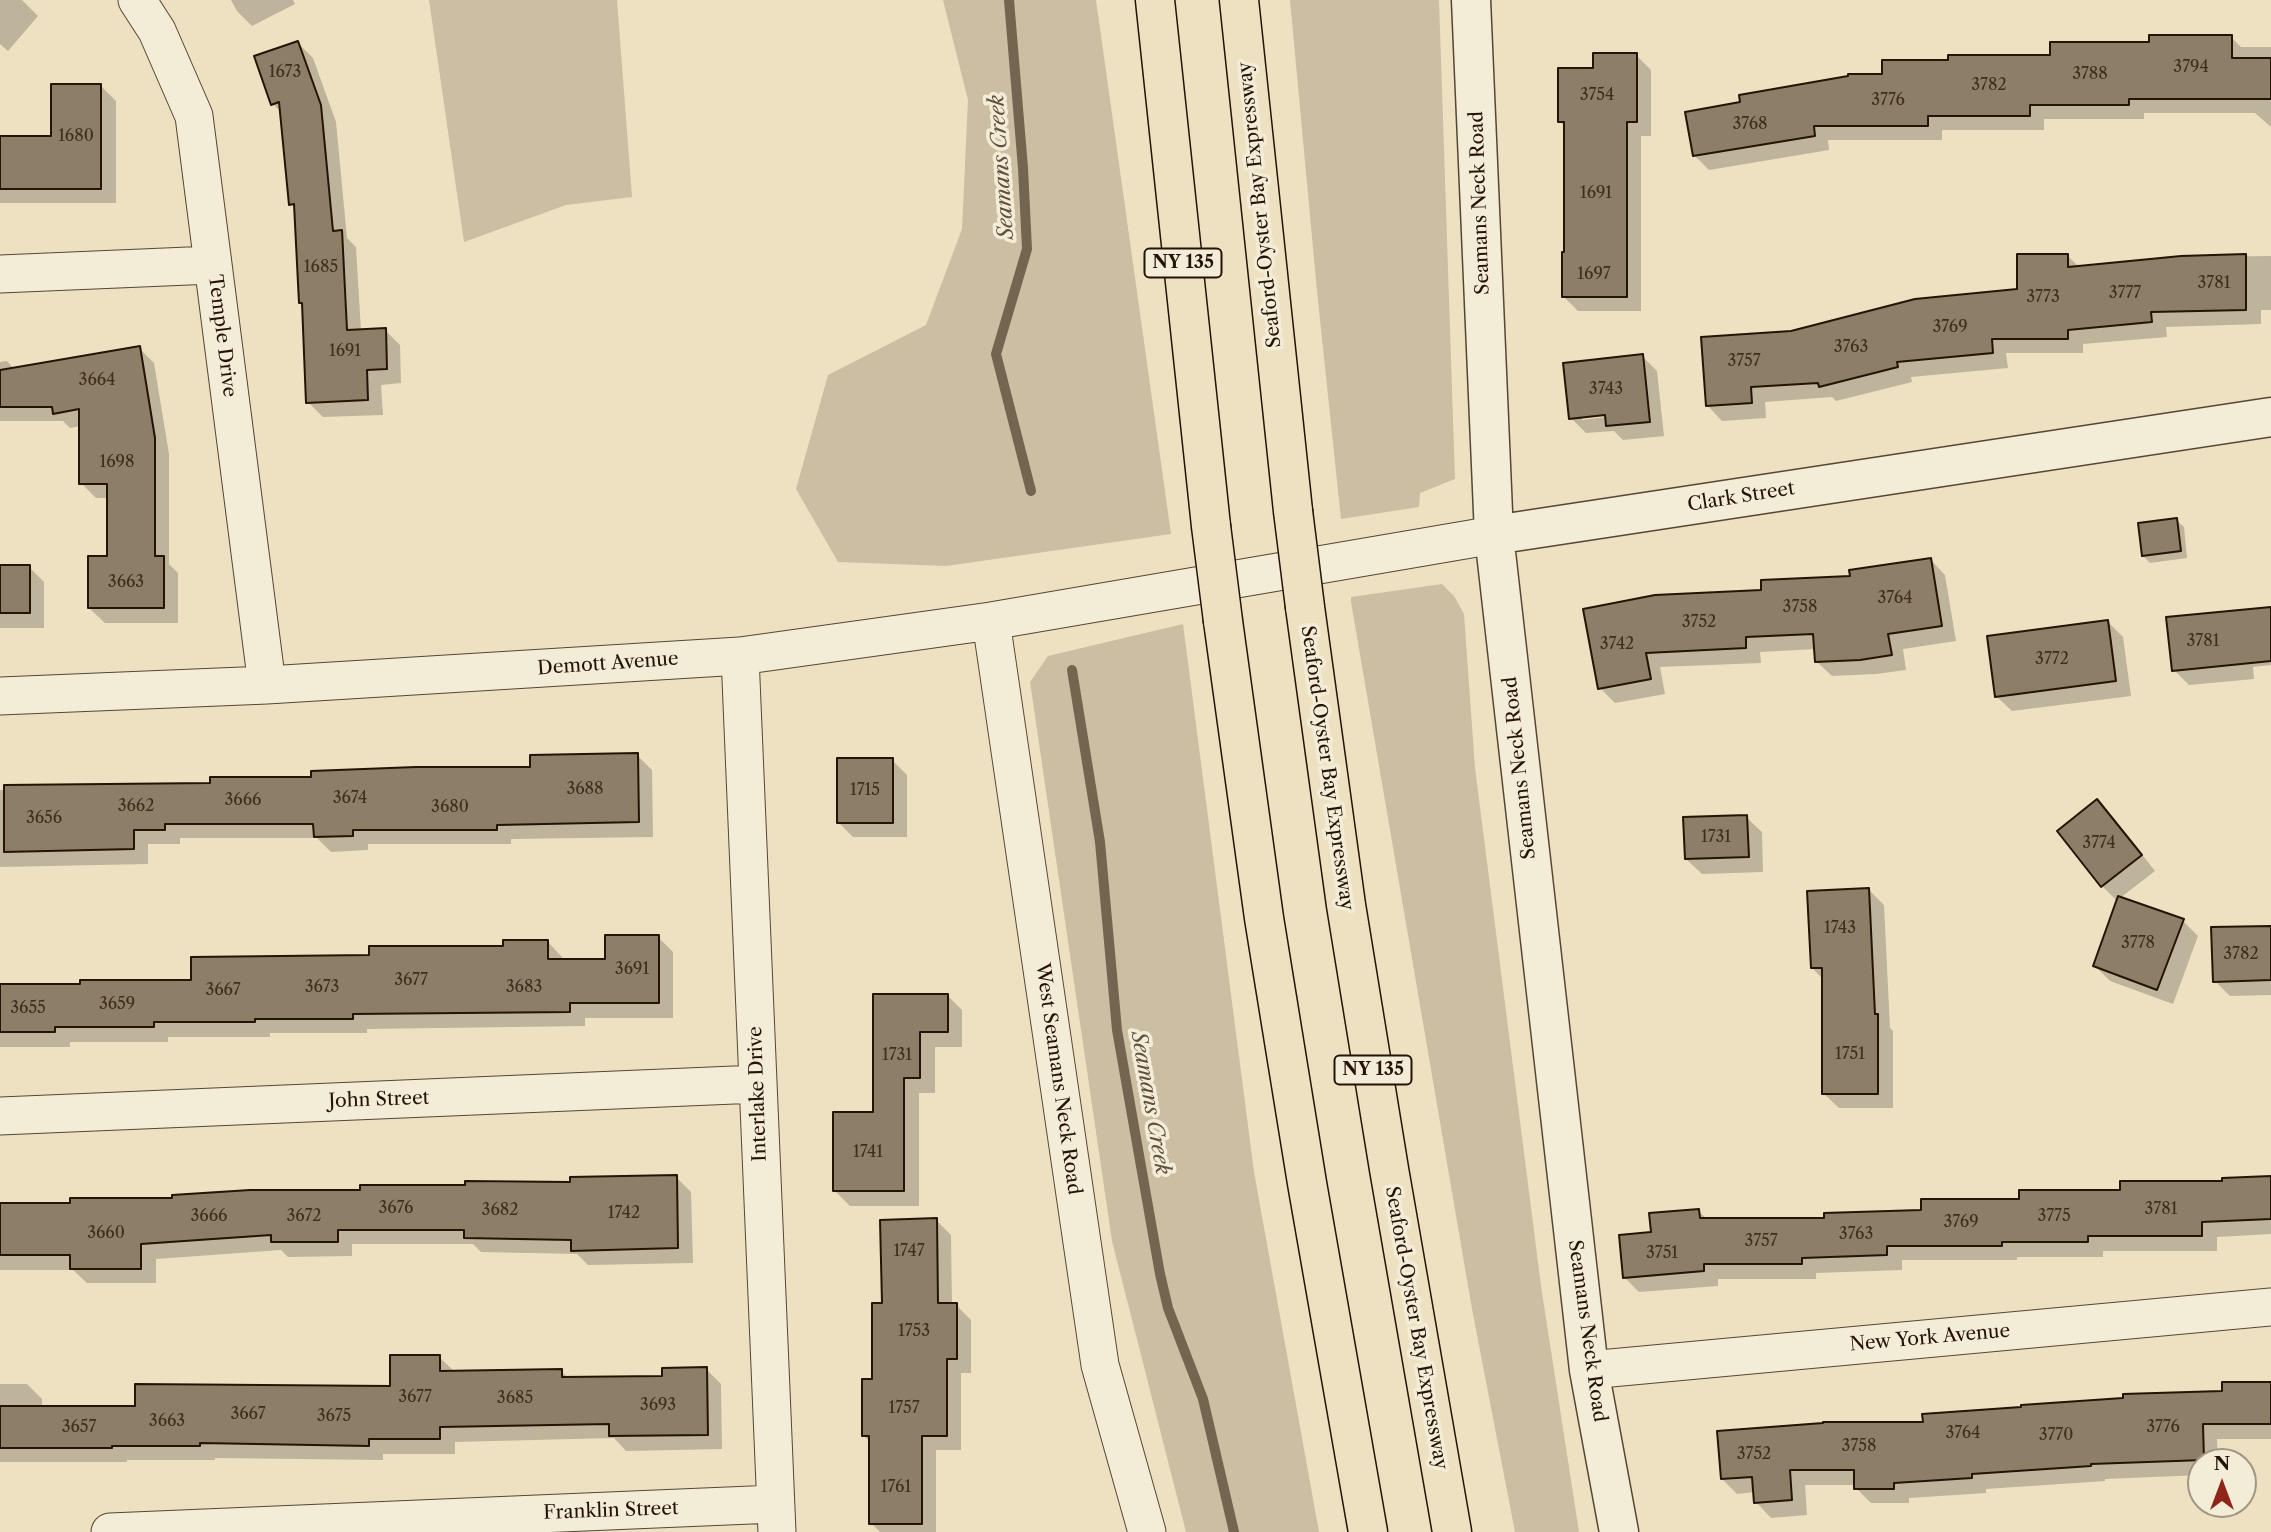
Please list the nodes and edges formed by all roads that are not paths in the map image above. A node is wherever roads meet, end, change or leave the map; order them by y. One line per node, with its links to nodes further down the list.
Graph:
1 (137, 0): 5 (street, Temple Drive)
2 (1156, 0): 21 (highway, NY 135, bridge)
3 (1238, 0): 22 (highway, Seaford-Oyster Bay Expressway / NY 135, bridge)
4 (1471, 0): 8 (street, Seamans Neck Road)
5 (212, 265): 6 (street); 12 (street, Temple Drive)
6 (0, 274)
7 (2271, 417): 8 (street, Clark Street)
8 (1494, 535): 9 (street, Clark Street); 17 (street, Seamans Neck Road)
9 (1211, 584): 10 (street, Demott Avenue)
10 (991, 621): 11 (street, Demott Avenue); 20 (street, West Seamans Neck Road)
11 (740, 656): 12 (street, Demott Avenue); 14 (street, Interlake Drive)
12 (267, 685): 13 (street, Demott Avenue)
13 (0, 696)
14 (758, 1084): 15 (street, John Street); 18 (street, Interlake Drive)
15 (0, 1116)
16 (2271, 1307): 17 (street, New York Avenue)
17 (1589, 1370): 23 (street, Seamans Neck Road)
18 (776, 1518): 19 (street, Franklin Street)
19 (110, 1532)
20 (1147, 1532)
21 (1368, 1532)
22 (1452, 1532)
23 (1619, 1532)

